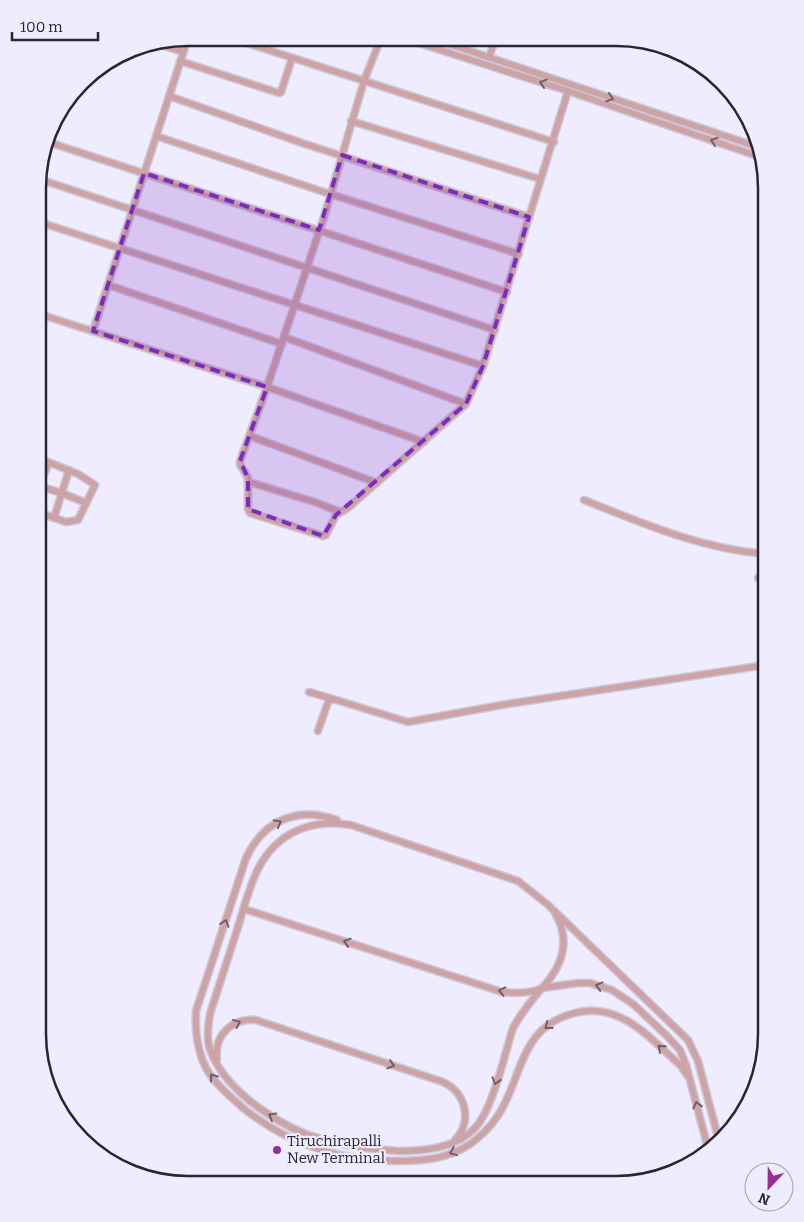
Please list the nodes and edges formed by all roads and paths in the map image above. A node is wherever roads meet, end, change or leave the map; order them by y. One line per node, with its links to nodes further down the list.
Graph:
1 (185, 46): 8 (street)
2 (256, 46): 9 (street)
3 (378, 46): 14 (street)
4 (427, 46): 13 (street)
5 (454, 46): 10 (street)
6 (493, 46): 10 (street)
7 (169, 47): 8 (street)
8 (183, 52): 12 (street)
9 (292, 58): 12 (street); 14 (street)
10 (489, 58): 11 (street)
11 (497, 60): 13 (street); 17 (street, one-way to 17)
12 (180, 61): 16 (street)
13 (494, 68): 15 (street, one-way to 13)
14 (364, 81): 18 (street); 21 (street)
15 (568, 92): 19 (street); 21 (street)
16 (169, 96): 20 (street); 25 (street)
17 (666, 116): 19 (street); 23 (street)
18 (351, 121): 25 (street); 27 (street)
19 (663, 124): 24 (street, one-way to 19)
20 (156, 136): 26 (street); 29 (street)
21 (554, 142): 27 (street)
22 (54, 144): 26 (street)
23 (750, 144)
24 (753, 154)
25 (342, 155): 29 (street); 31 (street)
26 (144, 173): 30 (street); 33 (street)
27 (540, 179): 31 (street)
28 (46, 181): 30 (street)
29 (330, 194): 33 (street); 35 (street)
30 (132, 210): 34 (street); 36 (street)
31 (529, 217): 35 (street)
32 (46, 224): 34 (street)
33 (319, 230): 36 (street); 38 (street)
34 (120, 248): 37 (street); 39 (street)
35 (519, 254): 38 (street)
36 (307, 268): 39 (street); 41 (street)
37 (108, 285): 42 (street); 43 (street)
38 (507, 292): 41 (street)
39 (294, 305): 43 (street); 44 (street)
40 (46, 316): 42 (street)
41 (495, 330): 44 (street)
42 (93, 331): 45 (street)
43 (283, 340): 45 (street); 46 (street)
44 (483, 366): 46 (street)
45 (267, 387): 47 (street); 48 (street)
46 (466, 404): 48 (street)
47 (250, 436): 53 (street); 54 (street)
48 (424, 442): 54 (street)
49 (46, 462): 50 (street)
50 (49, 463): 51 (street); 52 (street)
51 (46, 470)
52 (69, 470): 56 (street); 58 (street)
53 (248, 482): 59 (street); 59 (street)
54 (377, 483): 59 (street)
55 (46, 488): 56 (street)
56 (62, 493): 58 (street); 61 (street)
57 (584, 500): 62 (street)
58 (86, 503): 61 (street)
59 (340, 512)
60 (46, 515): 61 (street)
61 (54, 518)
62 (758, 553)
63 (757, 666): 65 (street)
64 (309, 692): 65 (street)
65 (333, 700): 66 (street)
66 (318, 731)
67 (351, 825): 68 (street); 69 (street); 72 (street, one-way to 67)
68 (547, 904): 70 (street); 73 (street)
69 (244, 909): 70 (street, one-way to 69); 71 (street)
70 (542, 988): 72 (street, one-way to 70); 75 (street, one-way to 75)
71 (217, 1063): 75 (street, one-way to 71); 75 (street, one-way to 75)
72 (691, 1085): 74 (street, one-way to 72)
73 (717, 1133)
74 (706, 1142)
75 (441, 1148)

